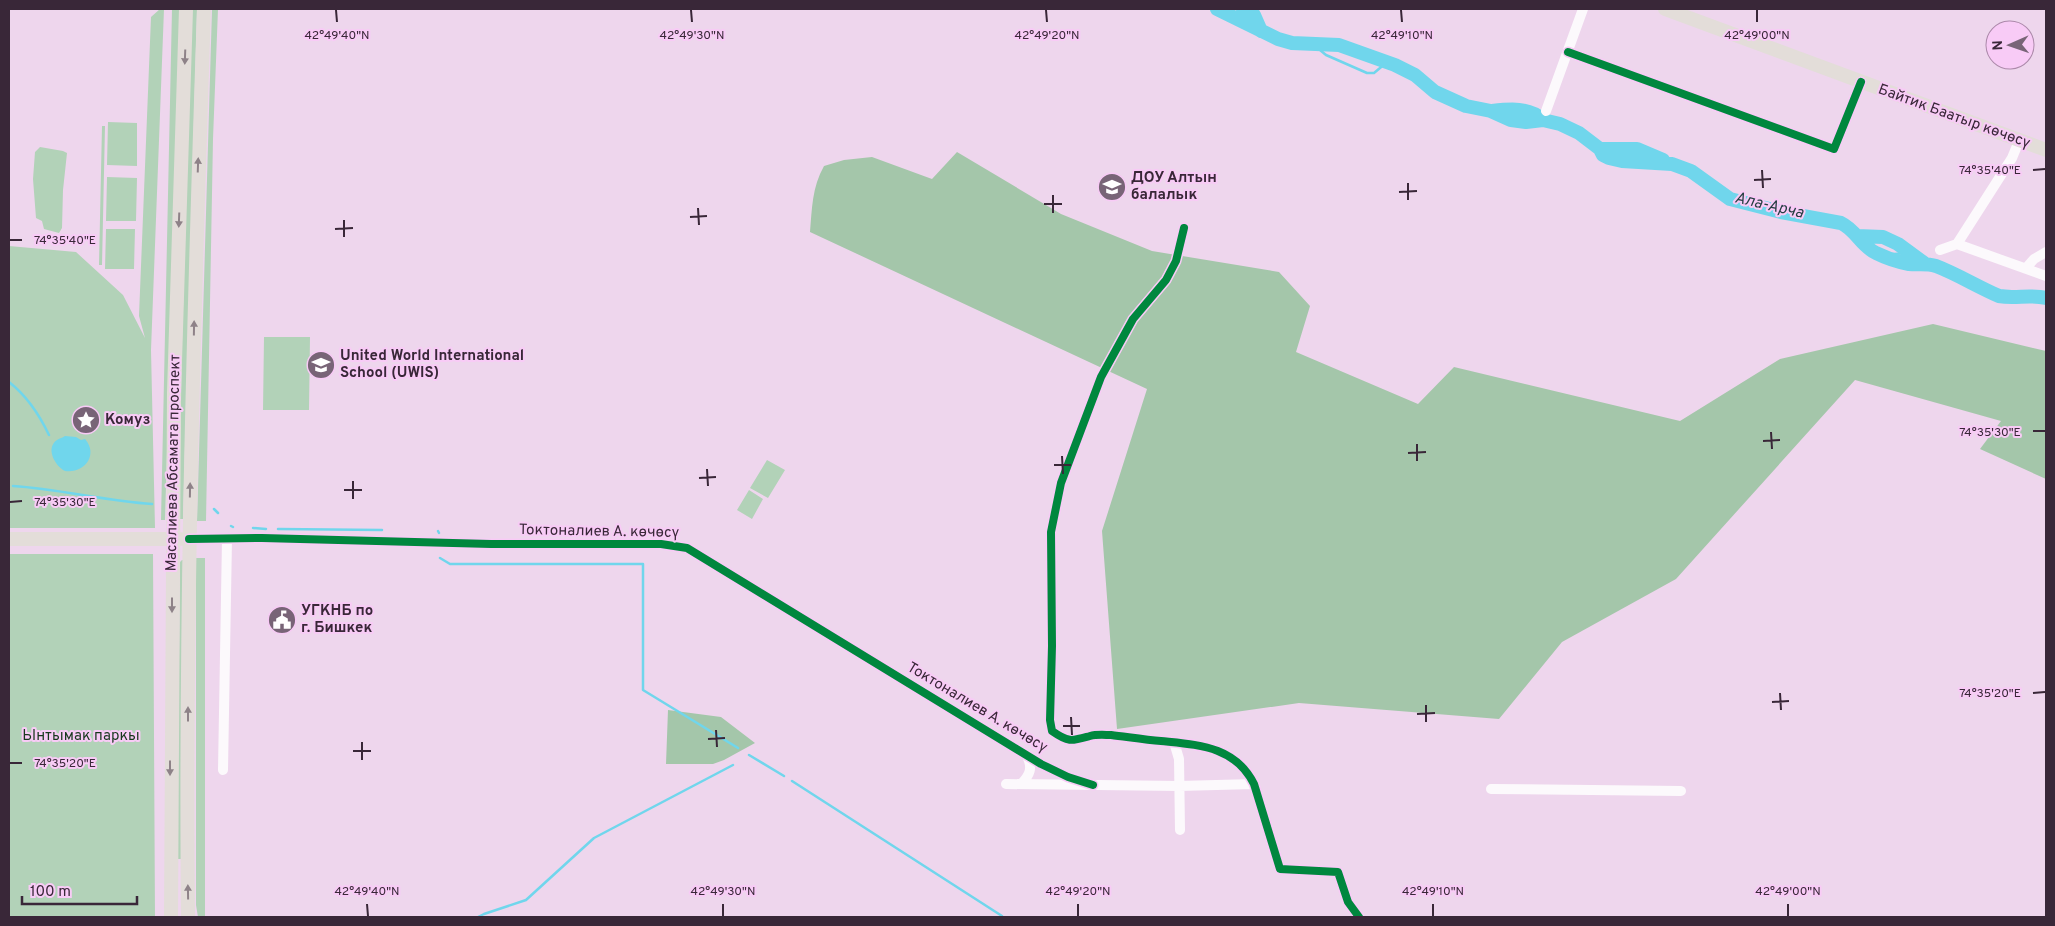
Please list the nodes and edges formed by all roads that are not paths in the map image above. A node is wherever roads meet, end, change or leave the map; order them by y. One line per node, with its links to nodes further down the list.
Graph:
1 (186, 9): 16 (main road, Масалиева Абсамата проспект, one-way to 16)
2 (204, 9): 17 (main road, Масалиева Абсамата проспект, one-way to 2)
3 (1583, 9): 5 (street)
4 (1665, 9): 6 (main road, Байтик Баатыр көчөсү)
5 (1568, 52): 6 (street); 7 (street)
6 (1861, 82): 8 (main road, Байтик Баатыр көчөсү)
7 (1546, 111)
8 (2020, 141): 9 (main road, Байтик Баатыр көчөсү); 11 (street)
9 (2046, 150)
10 (1184, 228): 20 (street)
11 (1957, 244): 12 (street); 14 (street)
12 (1940, 250)
13 (2046, 252): 14 (street)
14 (2026, 268): 15 (street)
15 (2046, 276)
16 (172, 539): 17 (main road, Токтоналиев А. көчөсү); 19 (main road, Токтоналиев А. көчөсү); 31 (main road, Масалиева Абсамата проспект, one-way to 31)
17 (189, 539): 18 (street, Токтоналиев А. көчөсү); 32 (main road, Масалиева Абсамата проспект, one-way to 17)
18 (227, 539): 21 (street, Токтоналиев А. көчөсү); 22 (street)
19 (9, 540)
20 (1174, 742): 25 (street); 27 (street)
21 (1028, 756): 24 (street); 26 (street, Токтоналиев А. көчөсү)
22 (223, 770)
23 (1006, 784): 24 (street)
24 (1021, 784): 26 (street)
25 (1254, 784): 27 (street); 35 (street)
26 (1093, 785): 27 (street)
27 (1180, 786): 30 (street)
28 (1491, 788): 29 (street)
29 (1681, 792)
30 (1180, 830)
31 (170, 868): 32 (main road); 33 (main road, Масалиева Абсамата проспект)
32 (188, 868): 34 (main road, Масалиева Абсамата проспект, one-way to 32)
33 (170, 917)
34 (188, 917)
35 (1359, 917)

